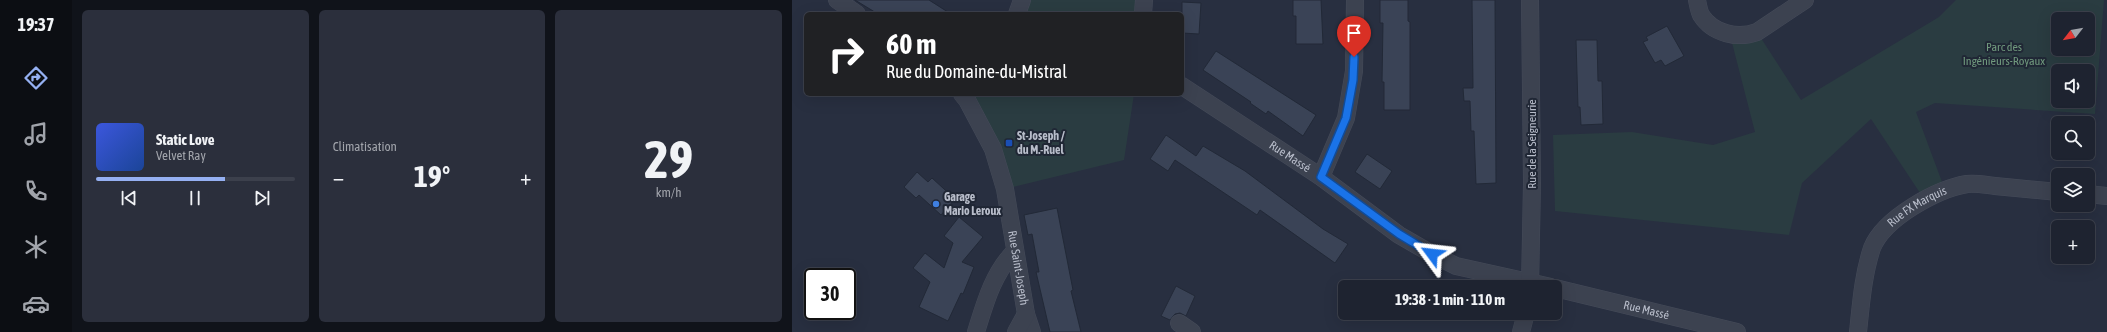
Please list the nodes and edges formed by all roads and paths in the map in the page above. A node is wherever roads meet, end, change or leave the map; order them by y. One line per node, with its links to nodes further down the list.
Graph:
1 (837, 0): 8 (street)
2 (1022, 0): 9 (street)
3 (1144, 0): 10 (street)
4 (1355, 0): 13 (street)
5 (1530, 0): 19 (street, Rue de la Seigneurie)
6 (1698, 0): 7 (street)
7 (1805, 0)
8 (854, 12)
9 (1018, 12)
10 (1143, 12)
11 (1184, 87): 13 (street, Rue Massé)
12 (967, 96): 17 (street, Rue Saint-Joseph)
13 (1321, 177): 18 (street, Rue Massé)
14 (2051, 191): 28 (street, Rue FX Marquis)
15 (2095, 195): 16 (street)
16 (2107, 196)
17 (1015, 251): 21 (street, Rue Saint-Joseph); 23 (street)
18 (1514, 280)
19 (1530, 280)
20 (1562, 290): 27 (street, Rue Massé)
21 (1026, 314): 24 (street); 25 (street, Rue Saint-Joseph)
22 (1524, 320): 26 (street)
23 (976, 332)
24 (1016, 332)
25 (1032, 332)
26 (1521, 332)
27 (1737, 332)
28 (1858, 332)

